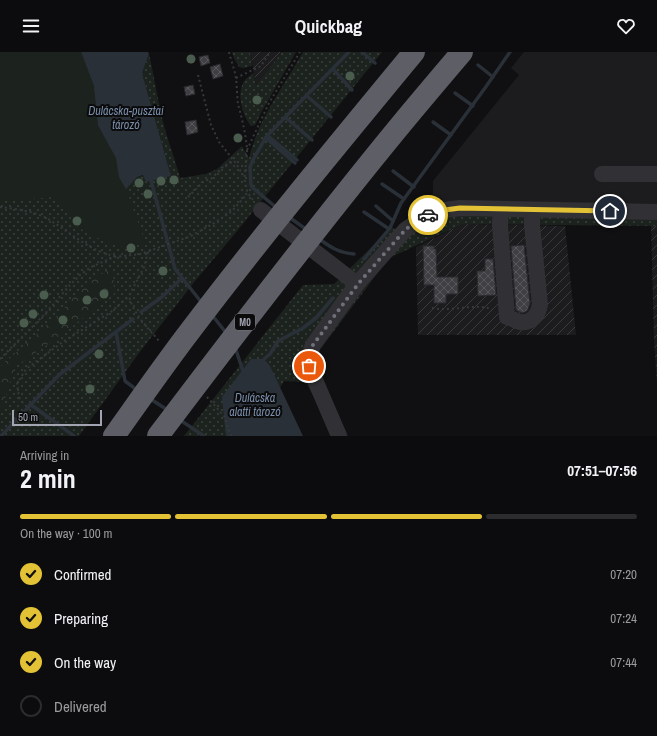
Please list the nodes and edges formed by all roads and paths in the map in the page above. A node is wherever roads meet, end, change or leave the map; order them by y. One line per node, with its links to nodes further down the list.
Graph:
1 (229, 52): 7 (path)
2 (270, 52): 7 (path)
3 (300, 52): 8 (path)
4 (414, 52): 25 (highway)
5 (462, 52): 30 (highway, M0)
6 (198, 75): 9 (path)
7 (236, 78): 8 (path)
8 (247, 151): 12 (path)
9 (235, 162): 12 (path); 14 (path)
10 (602, 174): 11 (street)
11 (657, 174)
12 (244, 176): 13 (path)
13 (247, 194): 17 (path); 20 (path)
14 (188, 197)
15 (0, 207): 20 (path)
16 (501, 209): 18 (street); 21 (street); 24 (street)
17 (261, 210): 21 (street)
18 (532, 210): 19 (street); 24 (street)
19 (657, 212)
20 (119, 257): 26 (path)
21 (358, 284): 31 (street)
22 (129, 296): 27 (path)
23 (432, 308): 24 (path)
24 (507, 317)
25 (190, 331): 28 (highway); 29 (highway)
26 (0, 359)
27 (23, 403)
28 (98, 436)
29 (114, 436)
30 (158, 436)
31 (339, 436)

